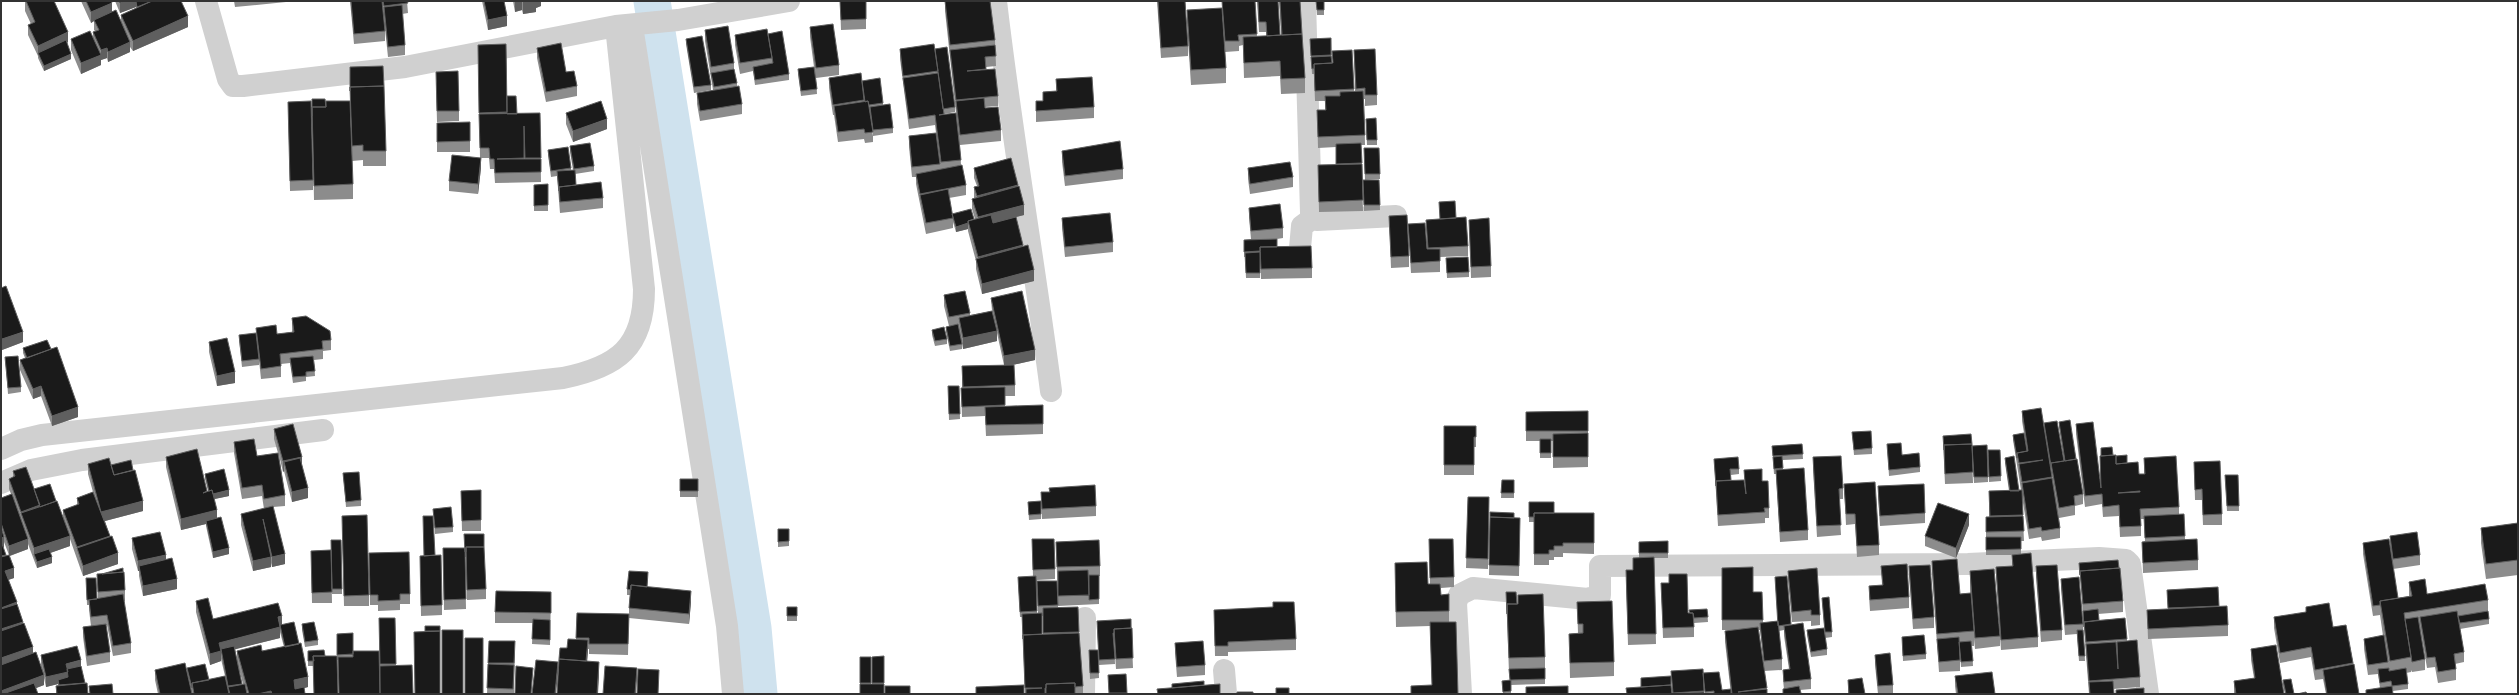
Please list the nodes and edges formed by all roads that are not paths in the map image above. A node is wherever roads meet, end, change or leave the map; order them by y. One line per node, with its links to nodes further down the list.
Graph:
1 (206, 1): 5 (street)
2 (789, 1): 5 (street)
3 (996, 1): 9 (street)
4 (1305, 1): 7 (street)
5 (631, 25): 11 (street); 15 (street)
6 (1396, 216): 7 (street)
7 (1313, 218): 8 (street)
8 (1300, 248)
9 (1051, 391)
10 (323, 430): 12 (street)
11 (1, 449)
12 (1, 483)
13 (1085, 618): 16 (street)
14 (1224, 670): 17 (street)
15 (733, 694)
16 (1084, 694)
17 (1226, 694)
18 (1461, 694): 19 (street)
19 (2148, 694)

